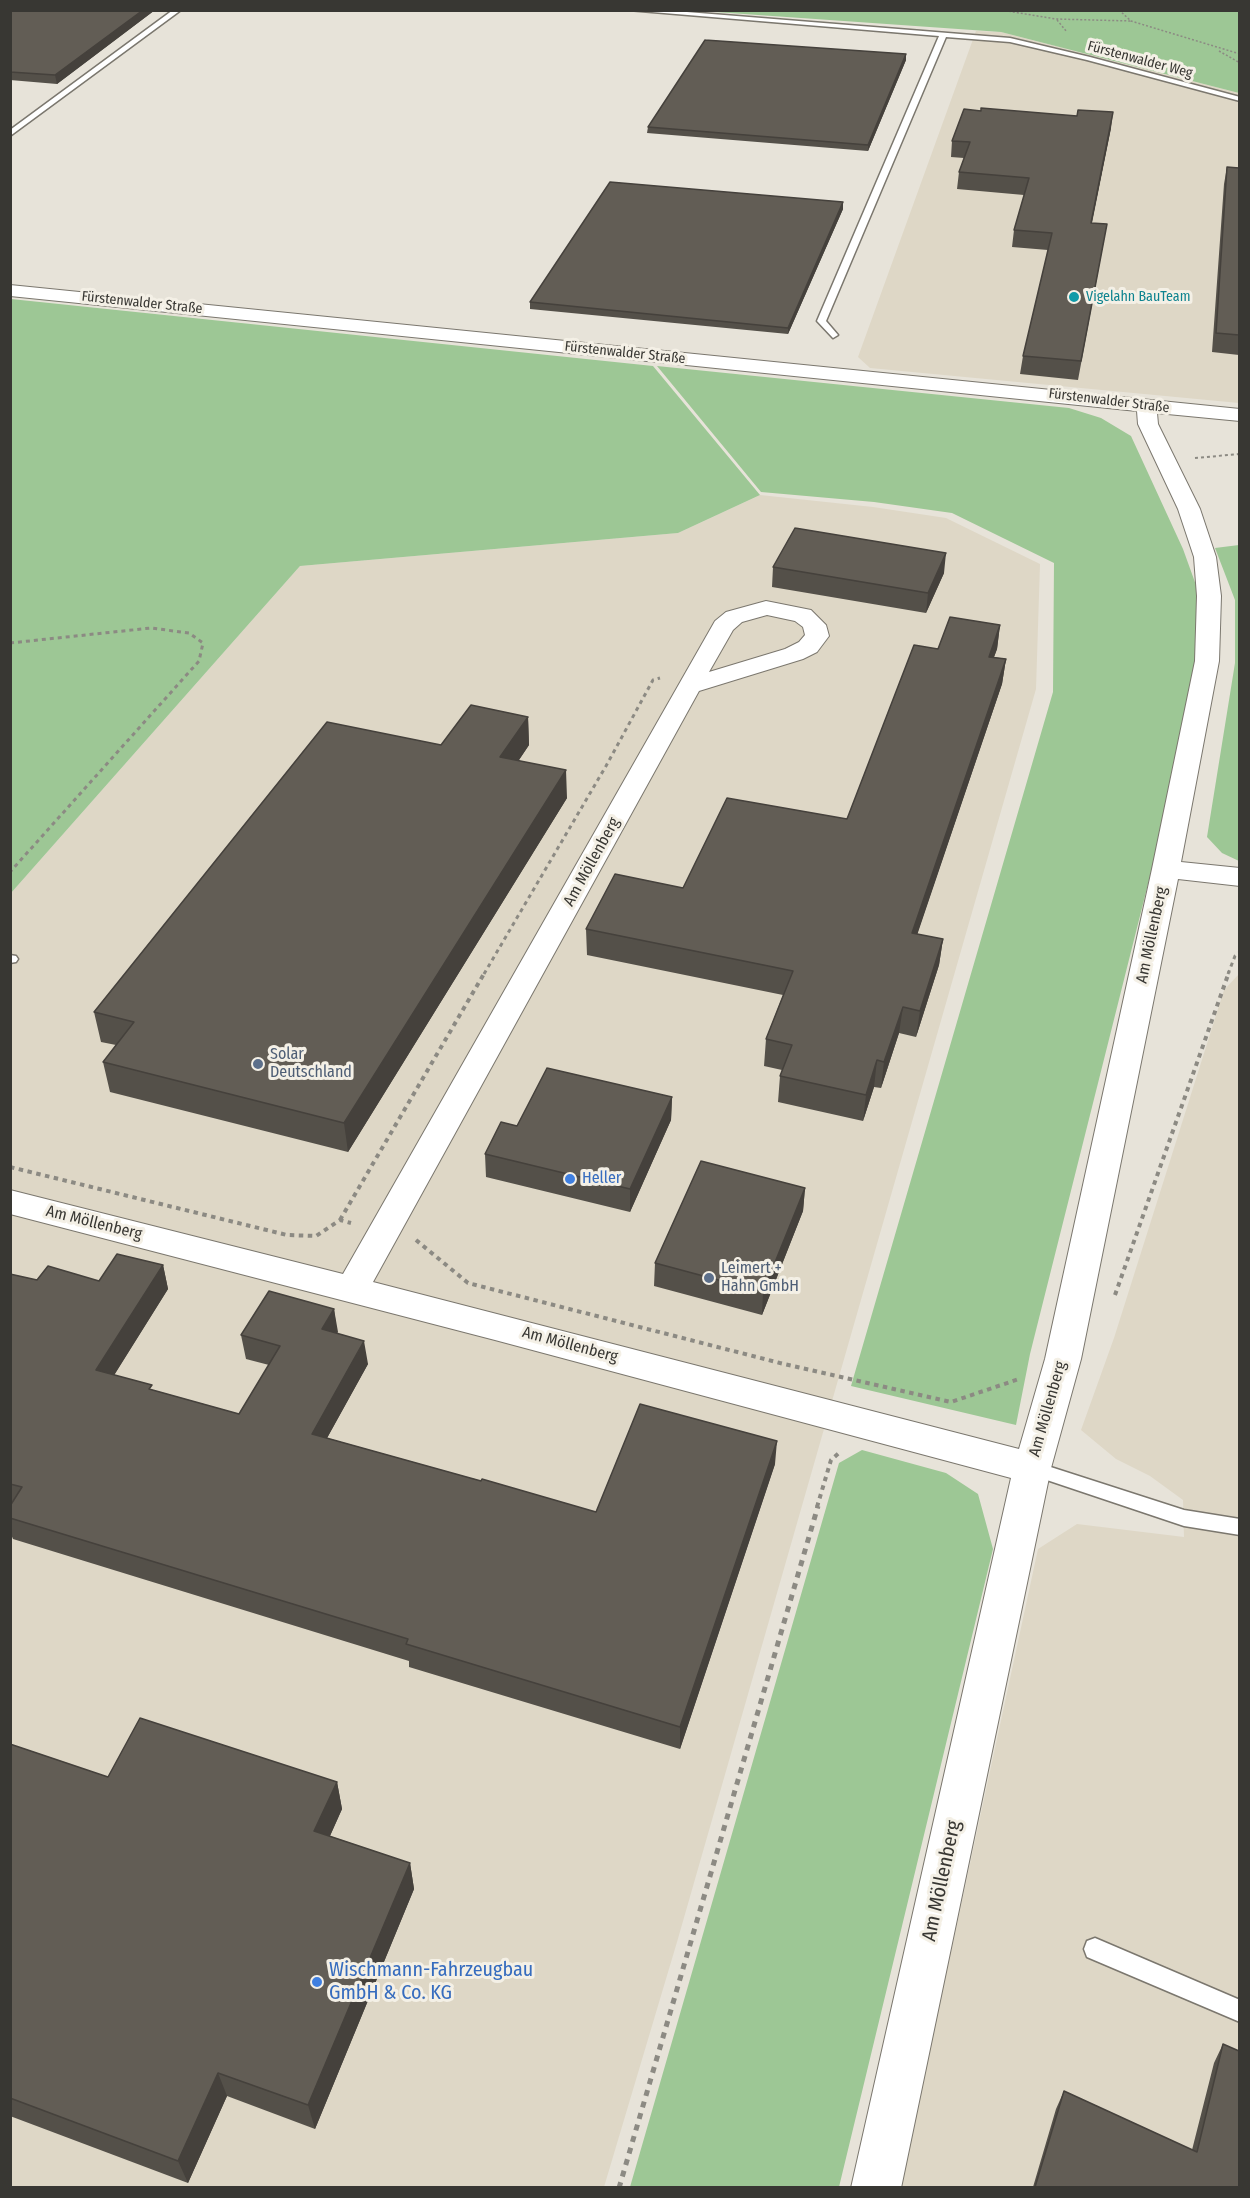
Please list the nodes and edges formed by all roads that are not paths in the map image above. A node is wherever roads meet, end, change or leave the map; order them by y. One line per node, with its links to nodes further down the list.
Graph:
1 (178, 10): 5 (lane)
2 (631, 10): 3 (lane, Fürstenwalder Weg)
3 (944, 33): 4 (lane, Fürstenwalder Weg); 7 (lane)
4 (1239, 99)
5 (10, 134)
6 (10, 290): 8 (street, Fürstenwalder Straße)
7 (833, 335)
8 (1147, 406): 9 (street, Fürstenwalder Straße); 11 (street, Am Möllenberg)
9 (1239, 415)
10 (693, 683): 14 (street, Am Möllenberg)
11 (1166, 869): 12 (street); 15 (street, Am Möllenberg)
12 (1239, 877)
13 (10, 1202): 14 (street, Am Möllenberg)
14 (352, 1289): 15 (street, Am Möllenberg)
15 (1032, 1468): 16 (lane); 19 (street, Am Möllenberg)
16 (1239, 1527)
17 (1095, 1949): 18 (lane)
18 (1239, 2011)
19 (876, 2187)

